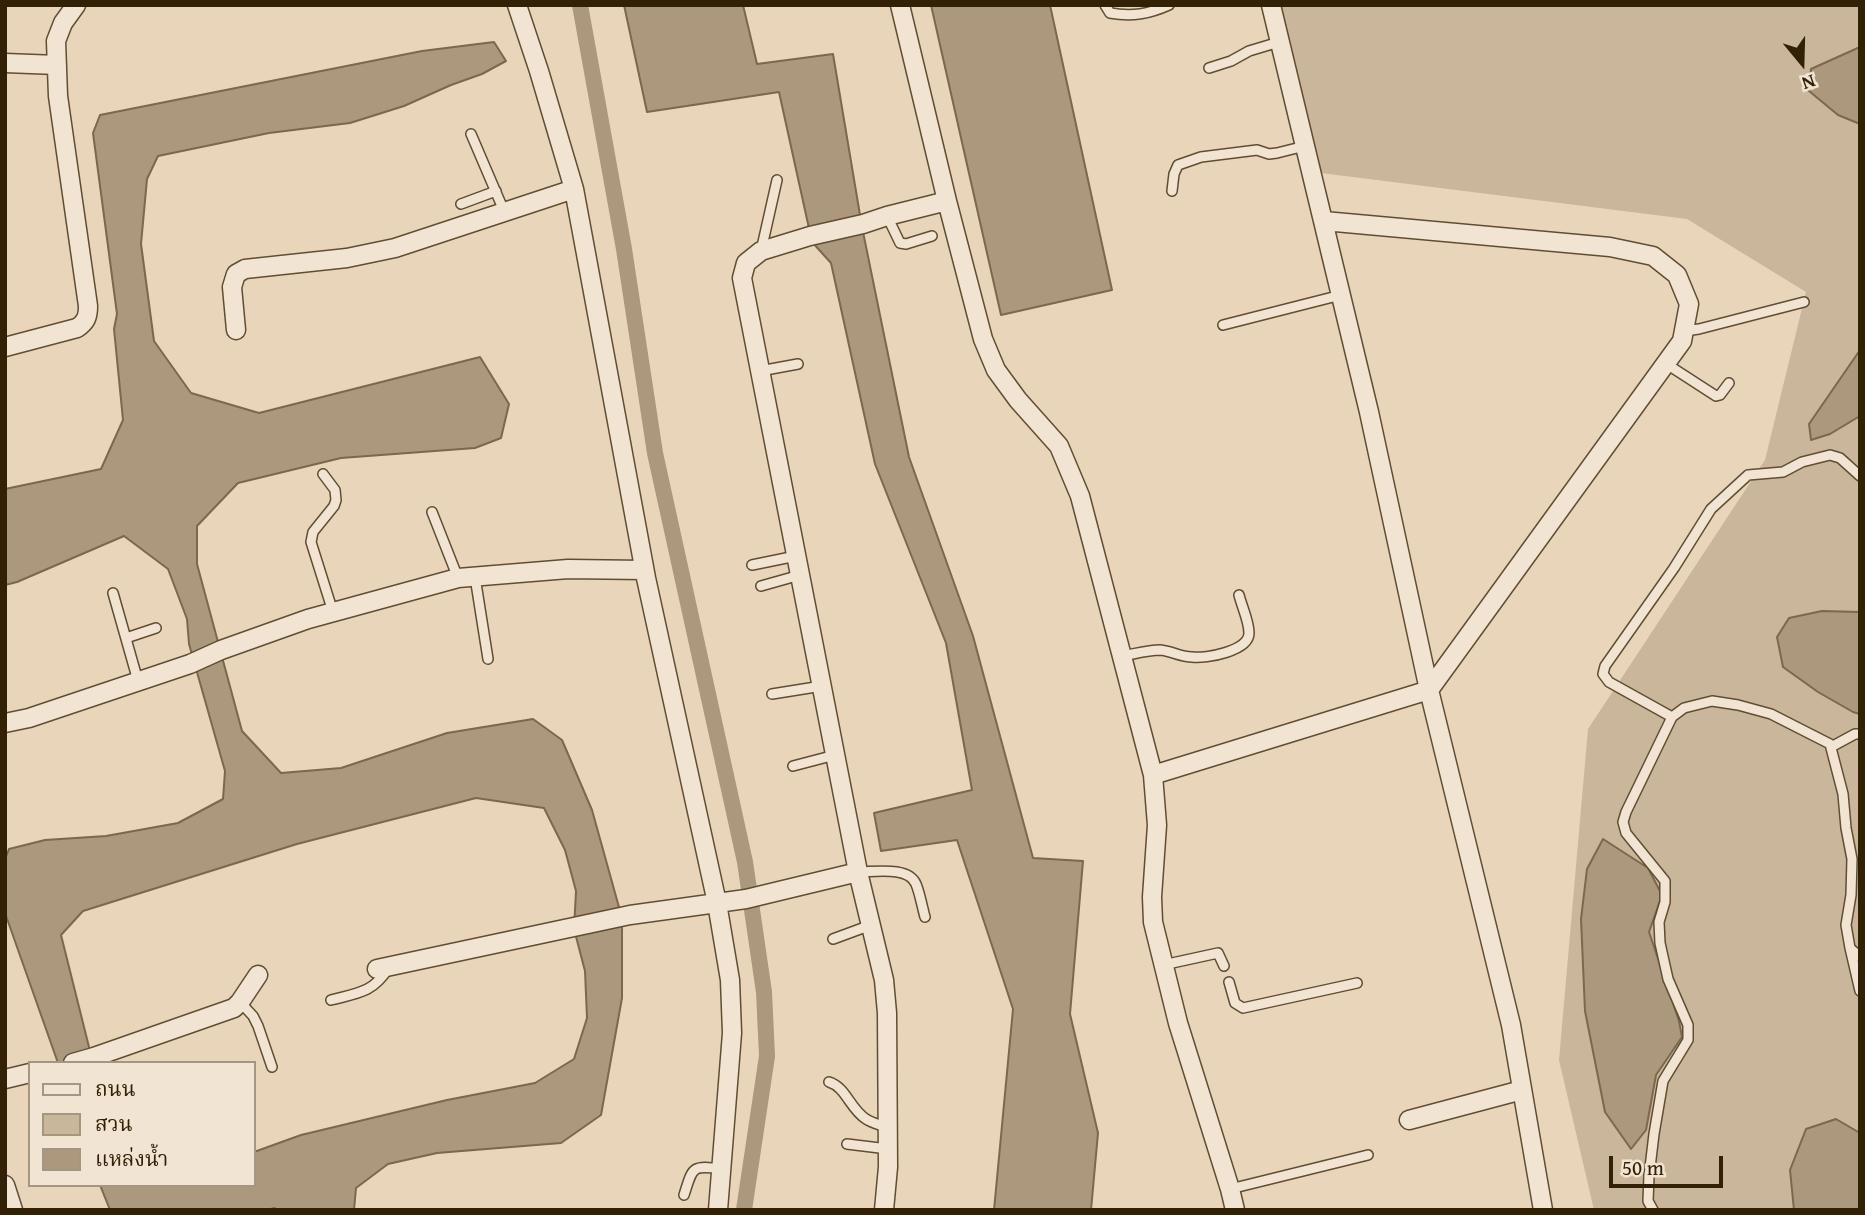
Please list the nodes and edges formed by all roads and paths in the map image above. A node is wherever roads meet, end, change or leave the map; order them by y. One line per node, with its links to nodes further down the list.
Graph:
1 (76, 5): 9 (street)
2 (517, 5): 14 (street)
3 (900, 5): 17 (street)
4 (1105, 5): 5 (lane)
5 (1169, 5)
6 (1271, 5): 7 (street)
7 (1279, 42): 10 (lane); 12 (street)
8 (5, 63): 9 (street)
9 (57, 65): 29 (street)
10 (1209, 68)
11 (471, 134): 15 (lane)
12 (1305, 146): 16 (lane); 21 (street)
13 (777, 180): 23 (lane)
14 (574, 189): 19 (street); 39 (street)
15 (496, 191): 18 (lane); 19 (lane)
16 (1172, 191)
17 (947, 201): 20 (street); 48 (street)
18 (461, 204)
19 (504, 211): 27 (street)
20 (887, 216): 22 (lane); 23 (street)
21 (1324, 221): 24 (street); 28 (street)
22 (932, 236)
23 (761, 251): 32 (street)
24 (1341, 295): 26 (lane); 52 (street)
25 (1804, 302): 28 (lane)
26 (1223, 324)
27 (236, 330)
28 (1684, 331): 30 (street)
29 (5, 347)
30 (1665, 363): 33 (lane); 52 (street)
31 (798, 364): 32 (lane)
32 (760, 371): 37 (street)
33 (1729, 383)
34 (323, 474): 45 (lane)
35 (1860, 476): 54 (lane)
36 (432, 512): 41 (lane)
37 (796, 556): 38 (lane); 40 (street)
38 (751, 565)
39 (644, 570): 41 (street); 62 (street)
40 (800, 575): 42 (lane); 51 (street)
41 (467, 578): 45 (street); 49 (lane)
42 (761, 586)
43 (113, 593): 47 (lane)
44 (1240, 595): 48 (lane)
45 (333, 612): 50 (street)
46 (156, 628): 47 (lane)
47 (126, 638): 50 (lane)
48 (1122, 656): 60 (street)
49 (488, 659)
50 (138, 681): 55 (street)
51 (822, 686): 53 (lane); 58 (street)
52 (1429, 690): 60 (street); 82 (street)
53 (772, 694)
54 (1672, 717): 57 (lane); 97 (lane)
55 (5, 723)
56 (1860, 734): 57 (lane)
57 (1831, 747): 66 (lane)
58 (835, 755): 59 (lane); 61 (street)
59 (793, 766)
60 (1153, 775): 68 (street)
61 (858, 872): 62 (street); 63 (lane); 64 (street)
62 (717, 903): 70 (street); 88 (street)
63 (925, 917)
64 (871, 925): 65 (lane); 84 (street)
65 (833, 939)
66 (1850, 948): 67 (lane); 74 (lane)
67 (1860, 957)
68 (1163, 965): 69 (lane); 90 (street)
69 (1224, 966)
70 (384, 967): 75 (lane)
71 (258, 975): 76 (street)
72 (1229, 982): 73 (lane)
73 (1357, 983)
74 (1860, 991)
75 (331, 1000)
76 (240, 1002): 77 (street); 78 (lane)
77 (80, 1061)
78 (272, 1067)
79 (28, 1073): 80 (street)
80 (5, 1079)
81 (829, 1082): 84 (lane)
82 (1522, 1090): 83 (street); 96 (street)
83 (1409, 1120)
84 (888, 1128): 86 (street)
85 (846, 1144): 86 (lane)
86 (888, 1149): 94 (street)
87 (1368, 1155): 90 (lane)
88 (722, 1169): 91 (lane); 93 (street)
89 (5, 1185): 92 (street)
90 (1230, 1189): 95 (street)
91 (684, 1195)
92 (13, 1210)
93 (718, 1210)
94 (884, 1210)
95 (1235, 1210)
96 (1543, 1210)
97 (1653, 1210)

